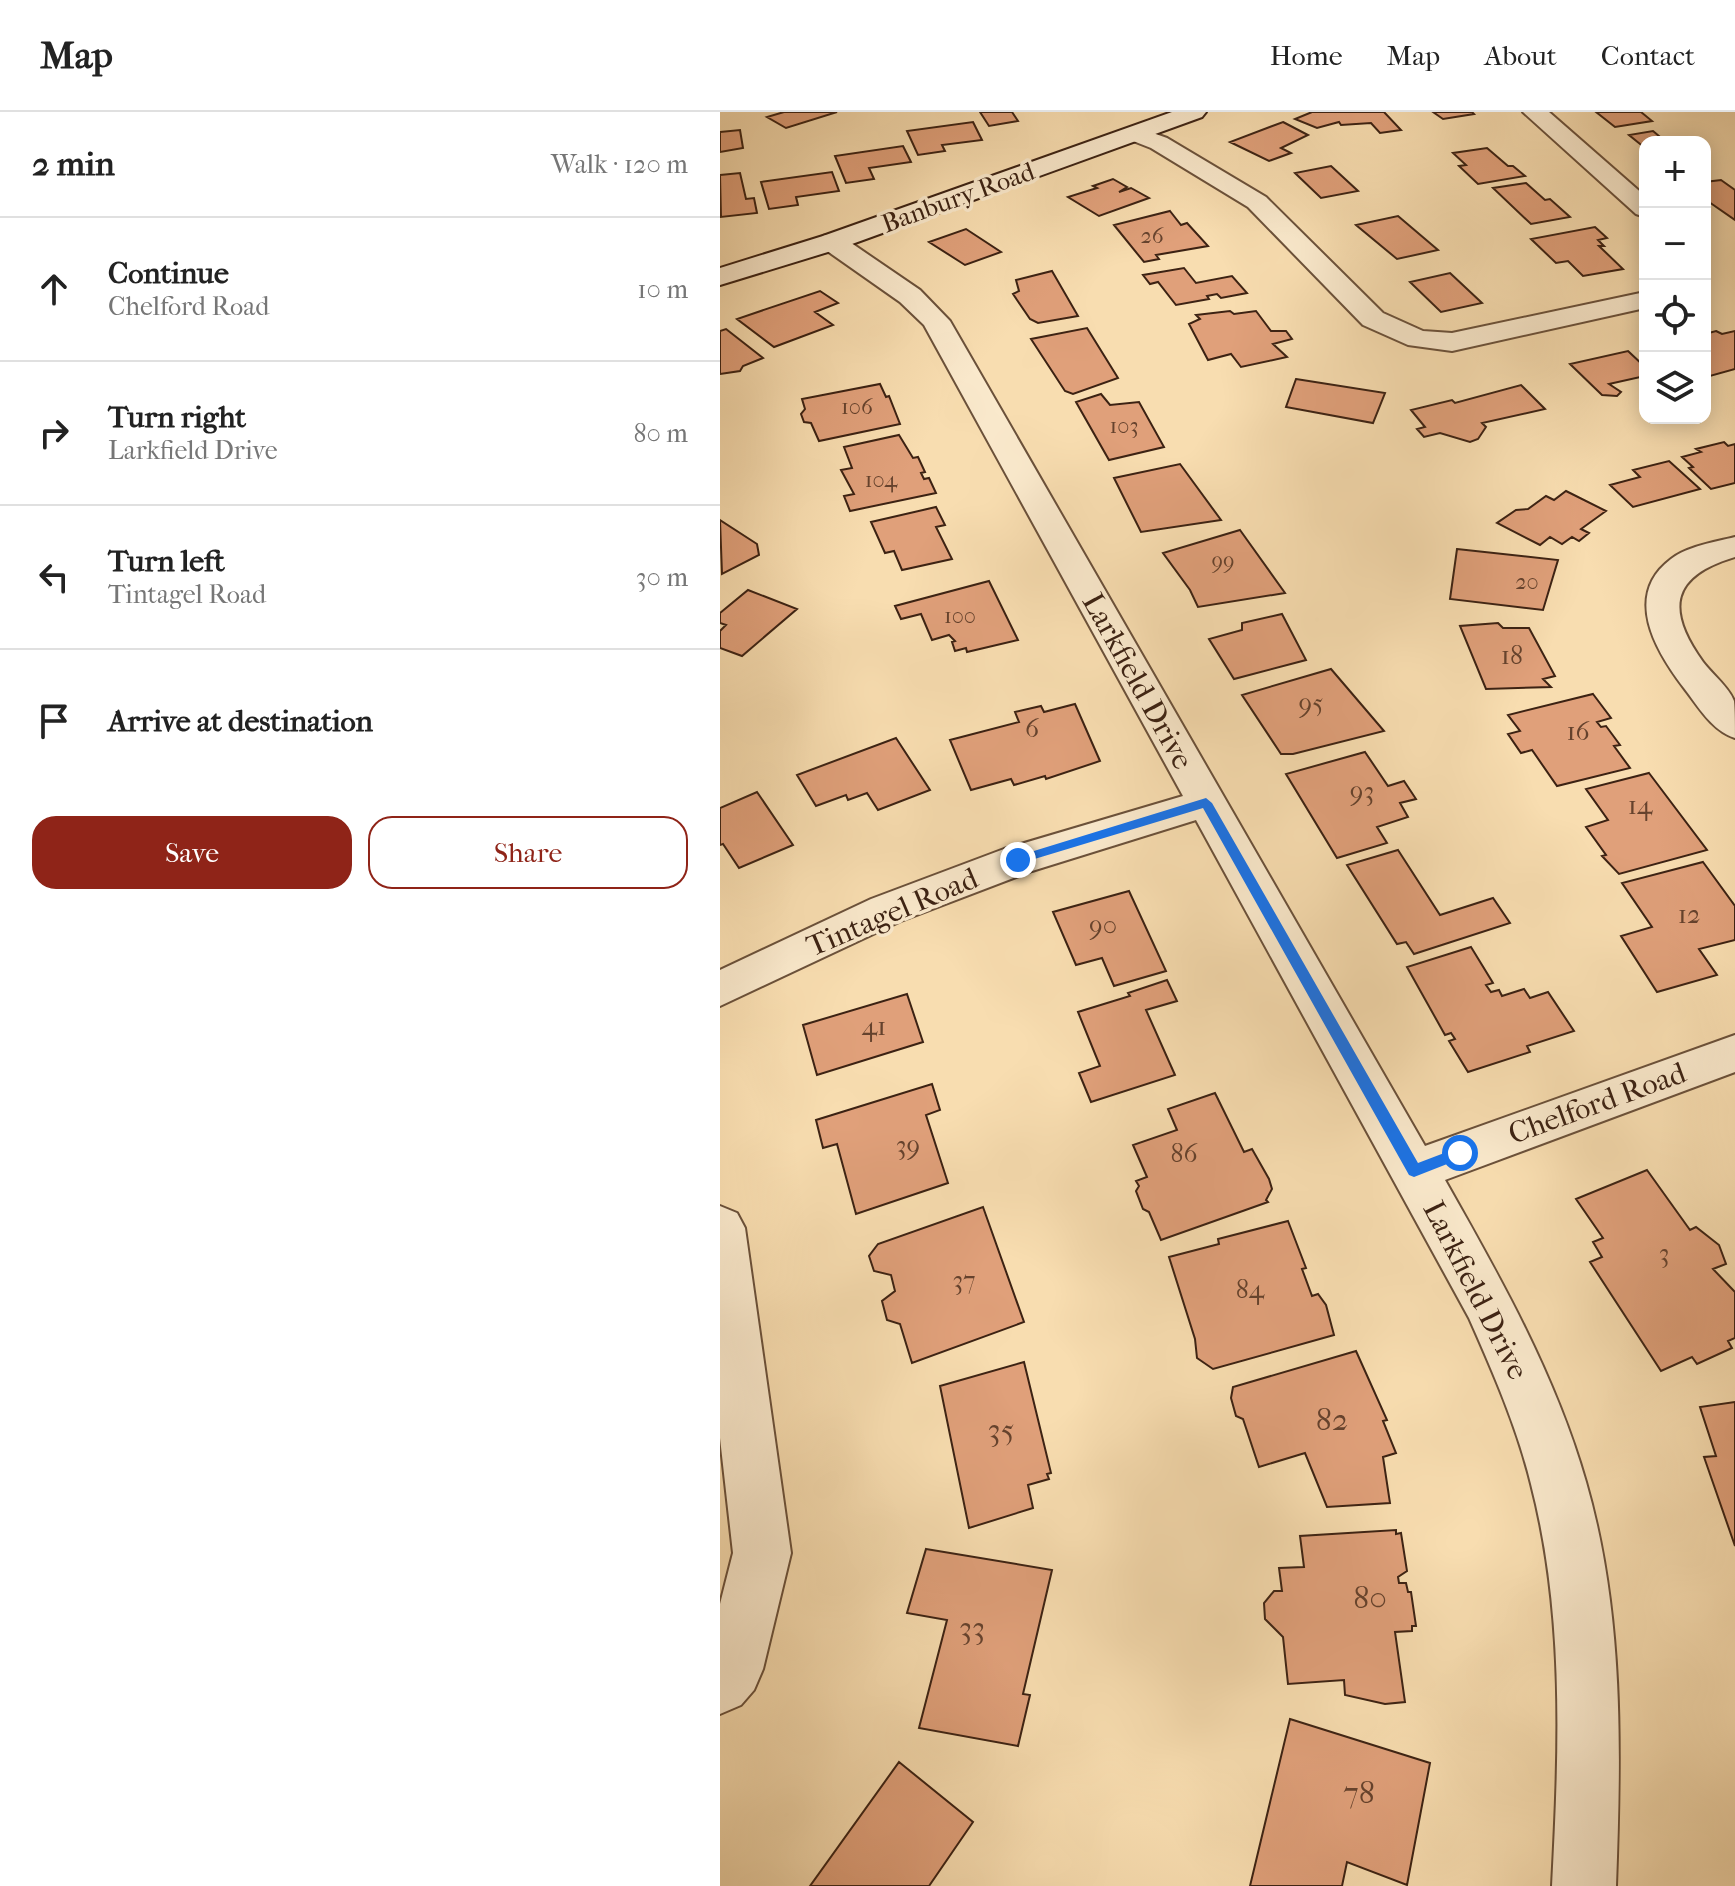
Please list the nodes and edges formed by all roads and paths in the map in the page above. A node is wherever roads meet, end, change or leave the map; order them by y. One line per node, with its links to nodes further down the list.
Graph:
1 (1194, 112): 3 (street, Banbury Road)
2 (1535, 112): 4 (street)
3 (1136, 134): 5 (street, Banbury Road); 7 (street)
4 (1644, 208)
5 (832, 242): 6 (street, Banbury Road); 10 (street, Larkfield Drive)
6 (720, 277)
7 (1639, 301)
8 (1735, 547): 9 (street)
9 (1735, 725)
10 (1206, 803): 11 (street, Tintagel Road); 13 (street, Larkfield Drive)
11 (720, 989)
12 (1735, 1053): 13 (street, Chelford Road)
13 (1414, 1171): 16 (street, Larkfield Drive)
14 (720, 1228): 15 (street)
15 (720, 1684)
16 (1584, 1886)

